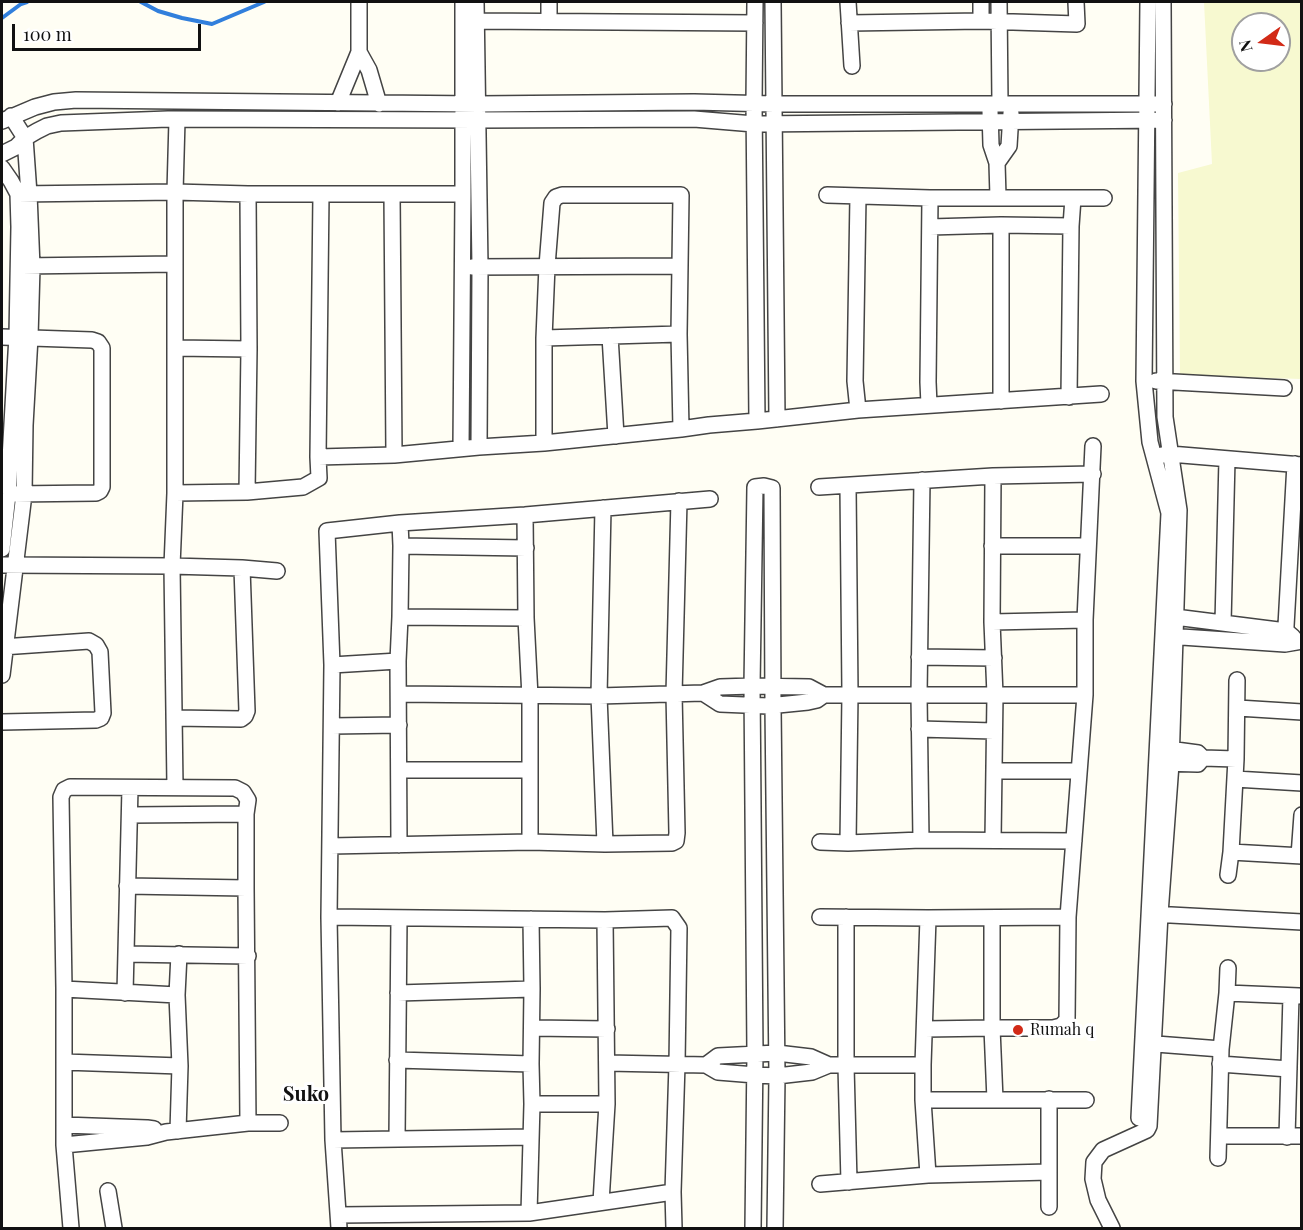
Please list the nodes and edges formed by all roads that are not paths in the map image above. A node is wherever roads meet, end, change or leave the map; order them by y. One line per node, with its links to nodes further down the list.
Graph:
1 (359, 2): 19 (street)
2 (463, 2): 26 (street)
3 (476, 2): 13 (street)
4 (549, 2): 14 (street)
5 (755, 2): 18 (street)
6 (773, 2): 24 (street)
7 (848, 2): 17 (street)
8 (981, 2): 15 (street)
9 (999, 2): 16 (street)
10 (1076, 2): 16 (street)
11 (1148, 2): 28 (street)
12 (1163, 2): 29 (street)
13 (476, 21): 14 (street); 26 (street)
14 (549, 21): 18 (street)
15 (981, 21): 16 (street); 17 (street)
16 (999, 21): 27 (street)
17 (849, 22): 20 (street)
18 (755, 23): 24 (street)
19 (359, 52): 23 (street); 25 (street)
20 (852, 66)
21 (169, 101): 22 (street); 30 (street); 31 (street)
22 (198, 101): 23 (street); 32 (street)
23 (338, 103): 25 (street)
24 (764, 103): 26 (street); 27 (street); 38 (street)
25 (379, 104): 26 (street)
26 (471, 104): 33 (street)
27 (1000, 104): 28 (street); 36 (street); 37 (street)
28 (1147, 104): 29 (street); 34 (street)
29 (1164, 104): 35 (street)
30 (6, 119): 39 (street)
31 (173, 119): 32 (street); 39 (street); 43 (street)
32 (198, 120): 33 (street)
33 (471, 120): 38 (street); 48 (street); 63 (street)
34 (1147, 120): 35 (street); 37 (street); 70 (street)
35 (1164, 120): 71 (street)
36 (990, 121): 37 (street); 38 (street); 41 (street)
37 (1011, 121): 41 (street)
38 (764, 124): 78 (street)
39 (26, 138): 40 (street); 44 (street)
40 (2, 154)
41 (997, 164): 51 (street)
42 (2, 168): 44 (street)
43 (174, 192): 44 (street); 45 (street); 58 (street)
44 (24, 194): 59 (street)
45 (248, 194): 46 (street); 69 (street)
46 (321, 194): 47 (street); 88 (street)
47 (392, 194): 48 (street); 86 (street)
48 (464, 194): 62 (street)
49 (827, 195): 50 (street)
50 (858, 196): 52 (street); 77 (street)
51 (998, 197): 52 (street); 53 (street)
52 (930, 198): 57 (street)
53 (1073, 198): 54 (street); 56 (street)
54 (1104, 198)
55 (1001, 225): 56 (street); 57 (street); 75 (street)
56 (1071, 226): 74 (street)
57 (930, 227): 76 (street)
58 (175, 264): 59 (street); 68 (street)
59 (25, 266): 66 (street)
60 (547, 266): 61 (street); 61 (street); 63 (street); 67 (street)
61 (679, 266): 64 (street)
62 (463, 267): 63 (street); 84 (street)
63 (480, 267): 83 (street)
64 (679, 334): 65 (street); 79 (street)
65 (610, 336): 67 (street); 80 (street)
66 (16, 337): 98 (street); 99 (street); 99 (street)
67 (544, 338): 81 (street)
68 (175, 348): 69 (street); 97 (street)
69 (249, 349): 96 (street)
70 (1144, 381): 71 (street); 87 (street)
71 (1165, 381): 72 (street); 85 (street)
72 (1284, 388)
73 (1101, 394): 74 (street)
74 (1070, 397): 75 (street)
75 (1001, 401): 76 (street)
76 (929, 405): 77 (street)
77 (858, 410): 78 (street)
78 (767, 420): 79 (street)
79 (681, 429): 80 (street)
80 (616, 436): 81 (street)
81 (544, 443): 83 (street)
82 (1093, 446): 91 (street)
83 (479, 447): 84 (street)
84 (461, 448): 86 (street)
85 (1170, 454): 87 (street); 89 (street); 114 (street)
86 (394, 455): 88 (street)
87 (1153, 456): 114 (street)
88 (318, 457): 96 (street)
89 (1227, 459): 90 (street); 119 (street)
90 (1298, 465): 121 (street)
91 (1092, 474): 92 (street); 107 (street)
92 (993, 476): 93 (street); 106 (street)
93 (922, 480): 94 (street); 123 (street)
94 (848, 486): 95 (street); 133 (street)
95 (819, 487)
96 (247, 492): 97 (street)
97 (175, 493): 111 (street)
98 (5, 494): 99 (street); 109 (street)
99 (24, 494): 110 (street)
100 (710, 499): 101 (street)
101 (679, 501): 102 (street); 132 (street)
102 (603, 508): 103 (street); 138 (street)
103 (525, 515): 104 (street); 108 (street)
104 (400, 523): 105 (street); 126 (street)
105 (401, 546): 108 (street); 115 (street)
106 (992, 546): 107 (street); 118 (street)
107 (1087, 546): 117 (street)
108 (526, 548): 116 (street)
109 (2, 549)
110 (9, 566): 111 (street); 122 (street)
111 (172, 566): 112 (street); 143 (street)
112 (242, 568): 113 (street); 143 (street)
113 (277, 572)
114 (1169, 616): 119 (street); 120 (street)
115 (400, 617): 116 (street); 125 (street)
116 (526, 618): 139 (street)
117 (1085, 620): 118 (street); 137 (street)
118 (992, 622): 124 (street)
119 (1223, 623): 121 (street)
120 (1169, 636): 121 (street); 149 (street)
121 (1293, 639)
122 (3, 647): 127 (street); 144 (street)
123 (919, 657): 124 (street); 135 (street)
124 (994, 658): 136 (street)
125 (398, 661): 126 (street); 131 (street)
126 (332, 664): 146 (street)
127 (2, 675)
128 (1237, 680): 141 (street)
129 (765, 687): 129 (street); 130 (street); 134 (street); 140 (street); 140 (street)
130 (703, 693): 132 (street); 140 (street)
131 (399, 694): 139 (street); 145 (street)
132 (674, 694): 138 (street); 168 (street)
133 (850, 694): 134 (street); 135 (street); 167 (street)
134 (824, 695): 140 (street)
135 (919, 695): 136 (street); 147 (street)
136 (995, 695): 137 (street); 148 (street)
137 (1085, 695): 154 (street)
138 (599, 696): 139 (street); 168 (street)
139 (530, 697): 152 (street)
140 (764, 706): 203 (street); 204 (street)
141 (1238, 708): 142 (street); 150 (street)
142 (1302, 712)
143 (174, 718): 157 (street)
144 (2, 722)
145 (399, 725): 146 (street); 151 (street)
146 (332, 726): 170 (street)
147 (919, 729): 148 (street); 162 (street)
148 (994, 731): 153 (street)
149 (1164, 756): 150 (street); 176 (street)
150 (1236, 759): 155 (street)
151 (399, 770): 152 (street); 169 (street)
152 (530, 770): 164 (street)
153 (994, 771): 154 (street); 163 (street)
154 (1078, 771): 166 (street)
155 (1235, 779): 156 (street); 171 (street)
156 (1302, 783)
157 (175, 787): 158 (street); 160 (street)
158 (130, 788): 159 (street); 191 (street)
159 (130, 814): 160 (street); 174 (street)
160 (246, 814): 175 (street)
161 (1302, 816): 172 (street)
162 (921, 840): 163 (street); 167 (street)
163 (993, 840): 166 (street)
164 (530, 842): 168 (street); 169 (street)
165 (820, 842): 167 (street)
166 (1074, 842): 180 (street)
167 (848, 843)
168 (605, 844)
169 (399, 845): 170 (street)
170 (330, 846): 177 (street)
171 (1231, 852): 172 (street); 173 (street)
172 (1300, 856)
173 (1228, 875)
174 (127, 886): 175 (street); 187 (street)
175 (246, 888): 189 (street)
176 (1154, 914): 186 (street); 202 (street)
177 (329, 917): 181 (street); 233 (street)
178 (820, 917): 179 (street)
179 (846, 917): 182 (street); 215 (street)
180 (1068, 917): 183 (street); 199 (street)
181 (399, 918): 184 (street); 194 (street)
182 (928, 918): 183 (street); 201 (street)
183 (992, 918): 199 (street)
184 (531, 919): 185 (street); 192 (street)
185 (605, 920): 200 (street); 210 (street)
186 (1302, 922)
187 (126, 954): 188 (street); 193 (street)
188 (179, 954): 189 (street); 196 (street)
189 (248, 956): 226 (street)
190 (1228, 968): 195 (street)
191 (64, 989): 193 (street); 207 (street)
192 (532, 989): 194 (street); 198 (street)
193 (125, 993): 196 (street)
194 (398, 993): 206 (street)
195 (1227, 993): 197 (street); 205 (street)
196 (177, 995): 214 (street)
197 (1296, 996): 216 (street)
198 (532, 1028): 200 (street); 209 (street)
199 (992, 1028): 201 (street); 220 (street)
200 (607, 1029): 208 (street)
201 (925, 1029): 213 (street)
202 (1148, 1043): 205 (street); 251 (street)
203 (755, 1053): 204 (street); 211 (street); 217 (street)
204 (777, 1053): 212 (street); 218 (street)
205 (1221, 1056): 216 (street); 229 (street)
206 (397, 1060): 209 (street); 232 (street)
207 (64, 1062): 214 (street); 227 (street)
208 (607, 1063): 210 (street); 224 (street)
209 (531, 1064): 223 (street)
210 (677, 1064): 211 (street); 241 (street)
211 (706, 1065): 217 (street)
212 (829, 1065): 215 (street); 218 (street)
213 (923, 1065): 215 (street); 219 (street)
214 (180, 1066): 228 (street)
215 (846, 1066): 238 (street)
216 (1289, 1069): 230 (street)
217 (755, 1075): 218 (street); 249 (street)
218 (777, 1076): 250 (street)
219 (923, 1100): 220 (street); 237 (street)
220 (995, 1100): 221 (street)
221 (1049, 1100): 222 (street); 236 (street)
222 (1086, 1100)
223 (532, 1104): 224 (street); 231 (street)
224 (607, 1104): 242 (street)
225 (280, 1123): 226 (street)
226 (248, 1124): 228 (street)
227 (64, 1125): 228 (street); 234 (street)
228 (172, 1132): 234 (street)
229 (1219, 1136): 230 (street); 235 (street)
230 (1294, 1136)
231 (531, 1137): 232 (street); 244 (street)
232 (397, 1138): 233 (street)
233 (333, 1140): 245 (street)
234 (64, 1145): 246 (street)
235 (1218, 1158)
236 (1048, 1172): 237 (street); 243 (street)
237 (928, 1175): 238 (street)
238 (849, 1182): 239 (street)
239 (820, 1184)
240 (108, 1191): 247 (street)
241 (673, 1192): 242 (street); 248 (street)
242 (601, 1202): 244 (street)
243 (1050, 1207)
244 (529, 1213): 245 (street)
245 (339, 1222)
246 (69, 1223)
247 (114, 1228)
248 (675, 1228)
249 (753, 1228)
250 (775, 1228)
251 (1112, 1228)

